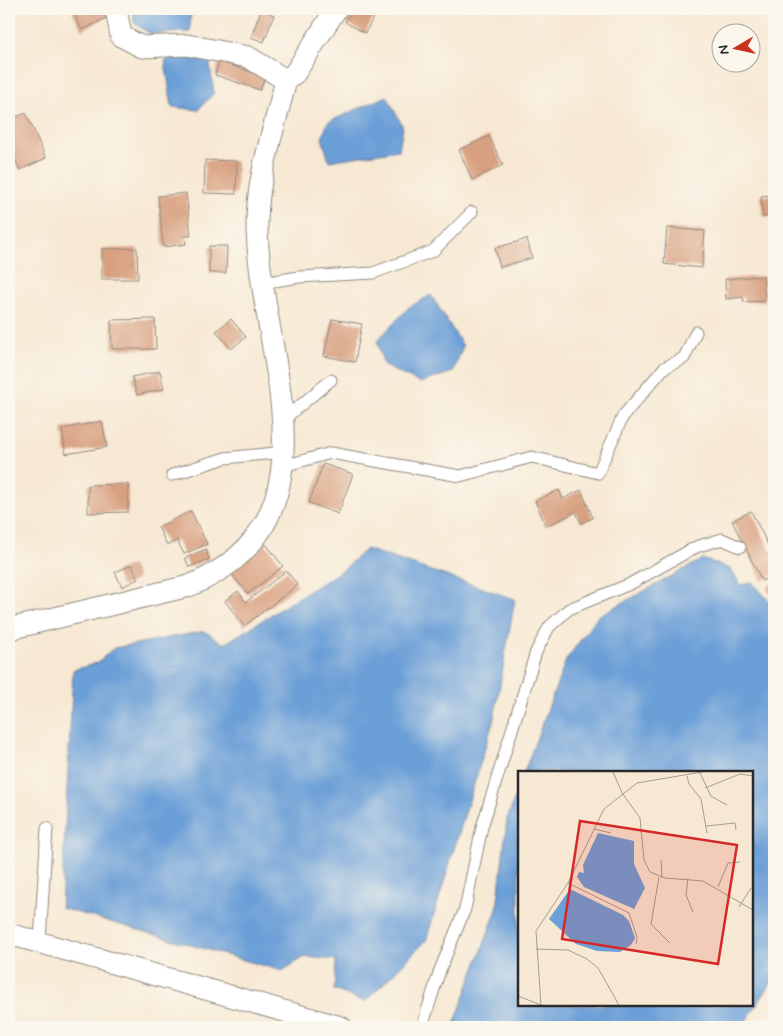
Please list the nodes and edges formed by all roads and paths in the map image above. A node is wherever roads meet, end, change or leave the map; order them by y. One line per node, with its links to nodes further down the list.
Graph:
1 (116, 9): 3 (street)
2 (336, 9): 3 (street)
3 (286, 80): 5 (street)
4 (472, 212): 5 (lane)
5 (262, 283): 8 (street)
6 (696, 332): 9 (lane)
7 (331, 380): 8 (lane)
8 (285, 418): 9 (street)
9 (283, 459): 10 (lane); 12 (street)
10 (172, 475)
11 (740, 547): 17 (lane)
12 (9, 628)
13 (47, 828): 15 (lane)
14 (9, 934): 15 (street)
15 (40, 941): 16 (street)
16 (341, 1027)
17 (422, 1027)

